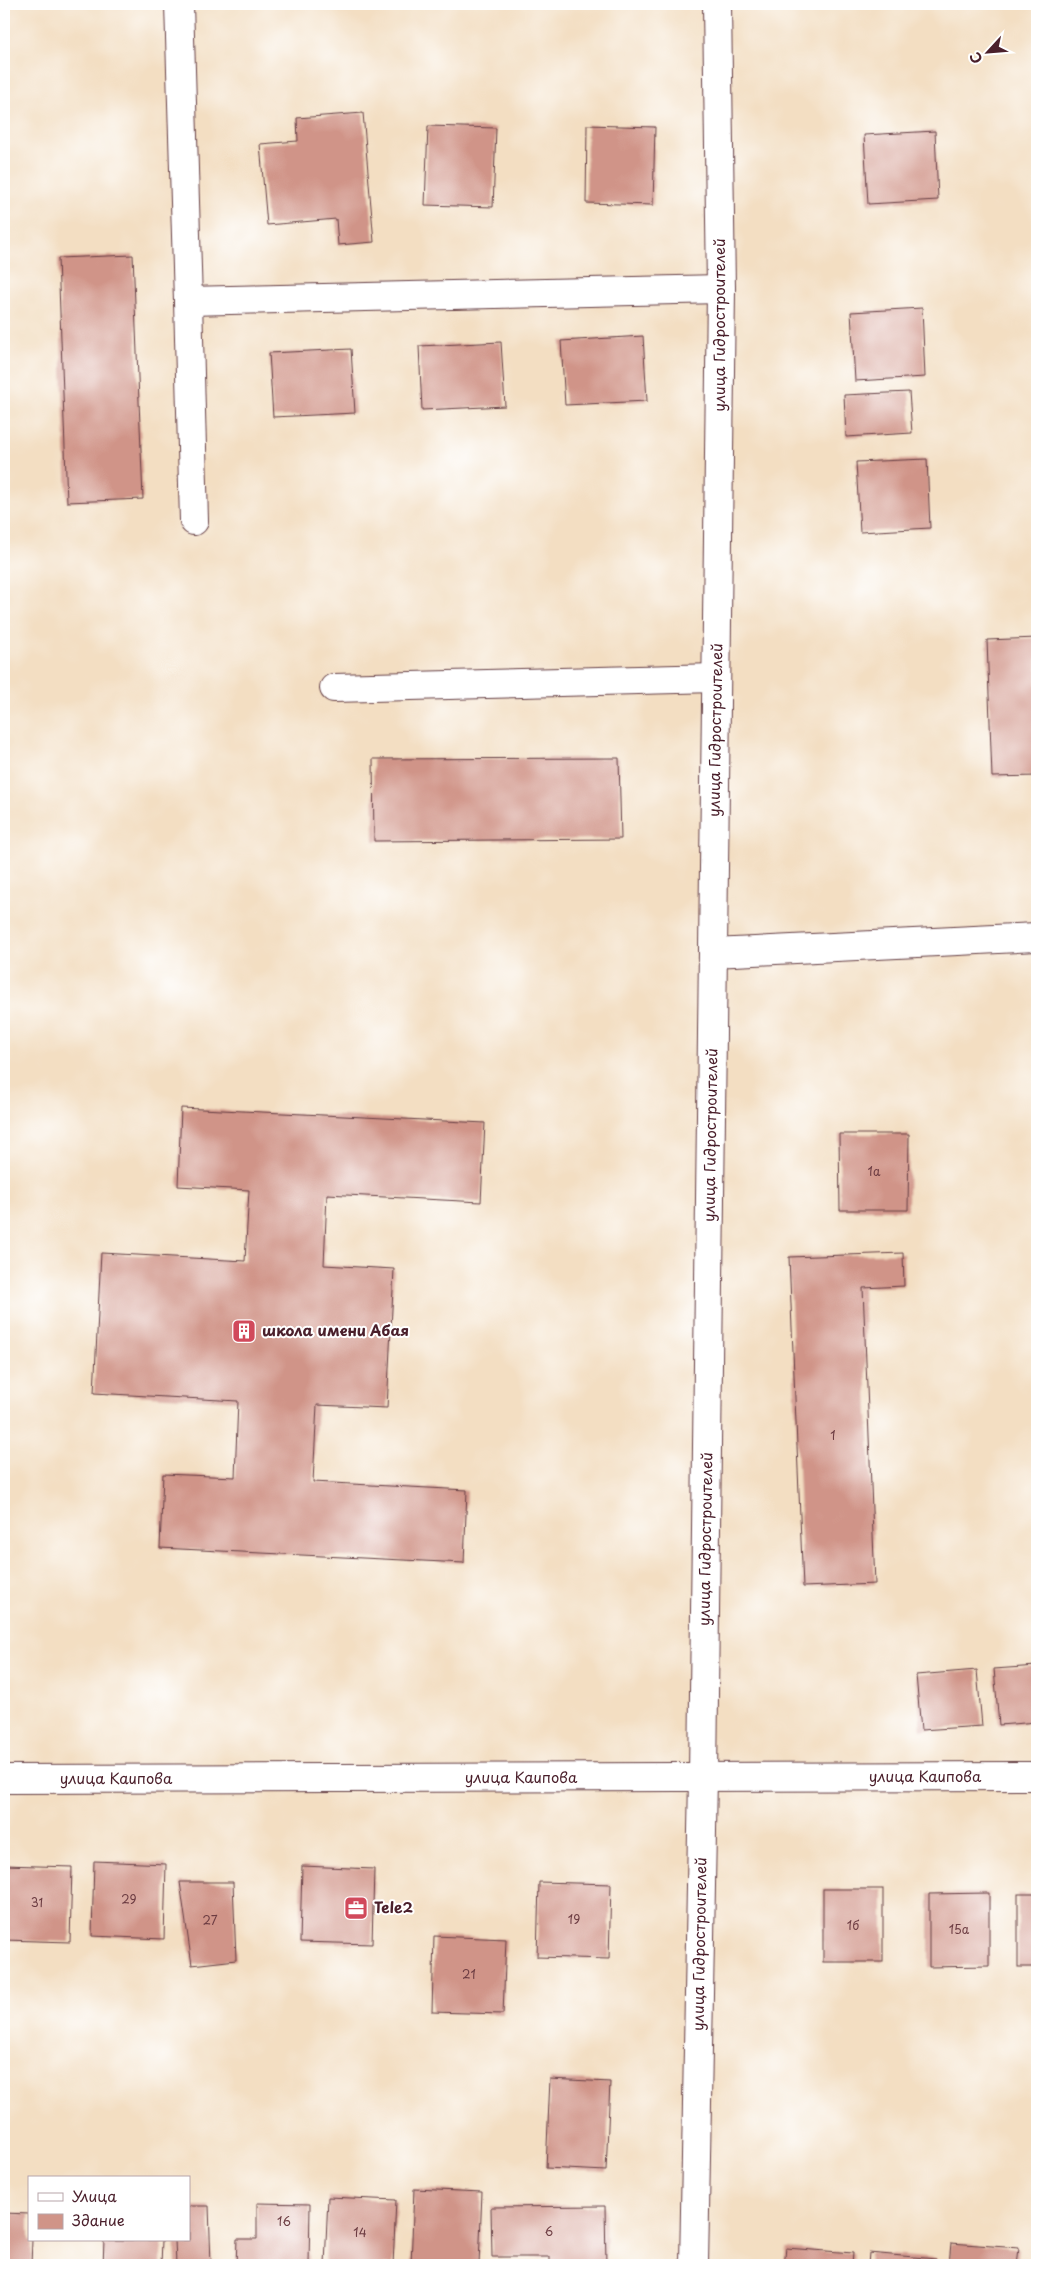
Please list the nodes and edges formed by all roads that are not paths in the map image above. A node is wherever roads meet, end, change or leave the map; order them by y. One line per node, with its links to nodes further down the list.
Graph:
1 (178, 4): 4 (street)
2 (717, 4): 3 (street, улица Гидростроителей)
3 (721, 289): 4 (street); 6 (street, улица Гидростроителей)
4 (188, 301): 5 (street)
5 (194, 520)
6 (716, 678): 7 (street); 9 (street, улица Гидростроителей)
7 (334, 688)
8 (1037, 937): 9 (street)
9 (713, 953): 11 (street, улица Гидростроителей)
10 (1037, 1776): 11 (street, улица Каипова)
11 (703, 1777): 12 (street, улица Каипова); 13 (street, улица Гидростроителей)
12 (4, 1779)
13 (694, 2265)

